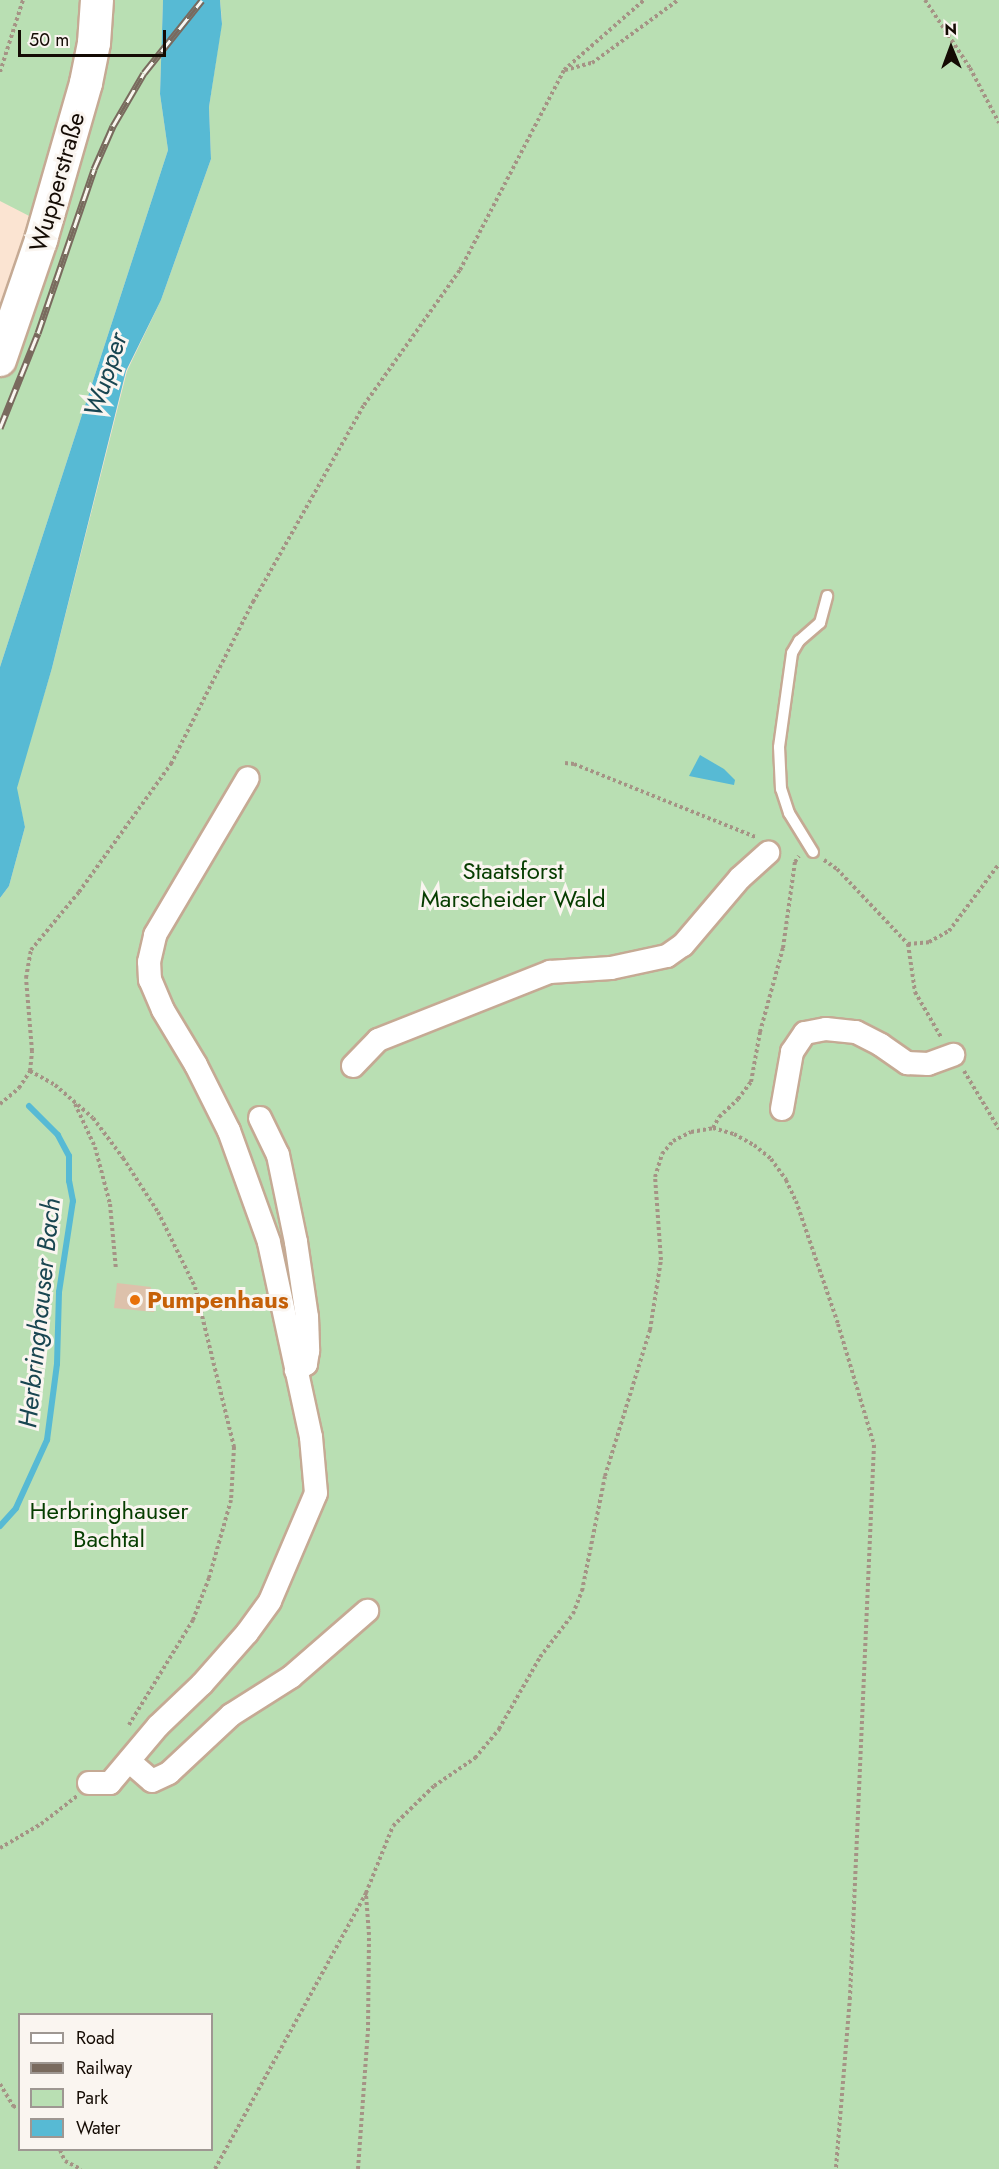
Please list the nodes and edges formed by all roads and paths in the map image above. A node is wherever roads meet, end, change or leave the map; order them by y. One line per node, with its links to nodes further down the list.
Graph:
1 (23, 0): 7 (path)
2 (96, 0): 9 (main road, Wupperstraße)
3 (644, 0): 6 (path)
4 (678, 0): 6 (path)
5 (925, 0): 8 (path)
6 (564, 70): 19 (path)
7 (0, 72)
8 (999, 123)
9 (0, 360)
10 (827, 596): 15 (lane)
11 (565, 763): 13 (path)
12 (248, 778): 26 (street)
13 (766, 846): 18 (street)
14 (793, 850): 24 (path)
15 (813, 852): 16 (path)
16 (999, 864)
17 (953, 1055): 22 (street)
18 (353, 1066)
19 (30, 1071): 20 (path); 21 (path)
20 (72, 1099): 25 (path); 28 (path)
21 (0, 1104)
22 (782, 1109)
23 (260, 1118): 26 (street)
24 (713, 1128): 32 (path); 39 (path)
25 (116, 1270)
26 (296, 1370): 29 (street)
27 (367, 1611): 29 (street)
28 (123, 1734)
29 (129, 1761): 30 (street)
30 (89, 1783): 31 (path)
31 (0, 1848)
32 (366, 1893): 37 (path); 38 (path)
33 (0, 2084): 34 (path)
34 (18, 2108)
35 (60, 2151): 36 (path)
36 (81, 2169)
37 (214, 2169)
38 (358, 2169)
39 (836, 2169)

